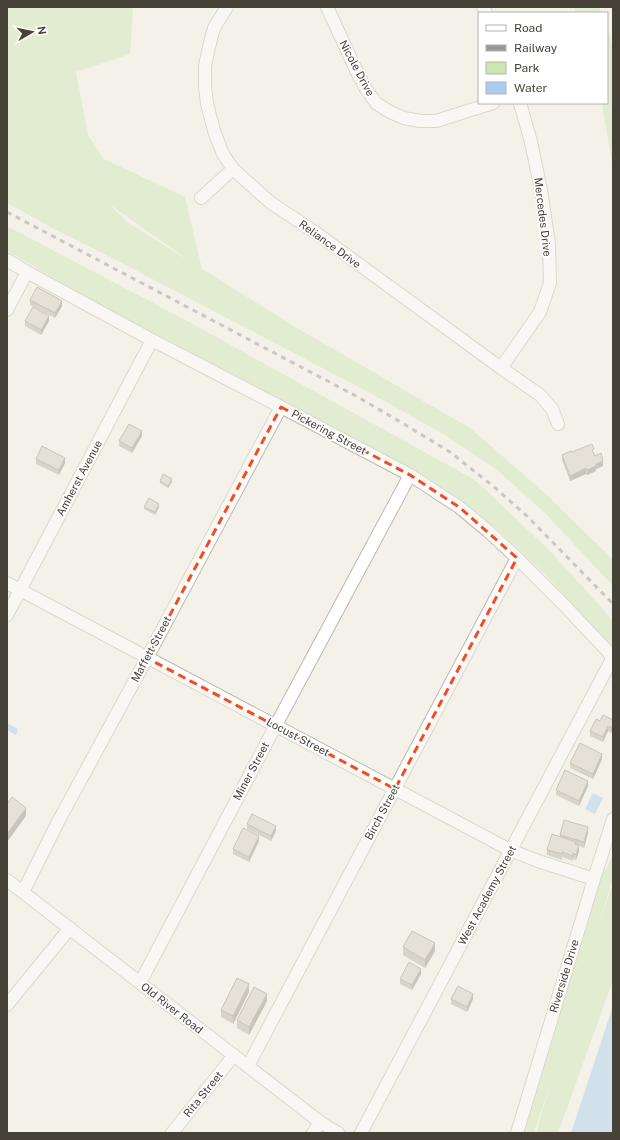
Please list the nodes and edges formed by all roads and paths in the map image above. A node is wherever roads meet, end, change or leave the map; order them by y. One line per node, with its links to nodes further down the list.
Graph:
1 (227, 7): 5 (street, Reliance Drive)
2 (327, 7): 3 (street, Nicole Drive)
3 (490, 104)
4 (520, 104): 11 (street, Mercedes Drive)
5 (233, 169): 6 (street); 11 (street, Reliance Drive)
6 (201, 198)
7 (7, 260): 8 (street, Pickering Street)
8 (27, 272): 9 (street); 10 (street, Pickering Street)
9 (7, 310)
10 (152, 340): 12 (street, Pickering Street); 17 (street, Amherst Avenue)
11 (501, 368): 13 (street, Reliance Drive)
12 (281, 407): 14 (street, Pickering Street); 20 (street, Maffett Street)
13 (558, 424)
14 (410, 475): 15 (street, Pickering Street); 21 (street, Miner Street)
15 (517, 558): 19 (street, Pickering Street); 22 (street, Birch Street)
16 (7, 583): 17 (street, Locust Street)
17 (20, 590): 18 (street, Amherst Avenue); 20 (street, Locust Street)
18 (7, 615)
19 (613, 657): 24 (street, West Academy Street)
20 (147, 658): 21 (street, Locust Street); 27 (street, Maffett Street)
21 (276, 725): 22 (street, Locust Street); 29 (street, Miner Street)
22 (395, 789): 24 (street, Locust Street); 32 (street, Birch Street)
23 (613, 819): 25 (street, Riverside Drive)
24 (510, 850): 25 (street, Locust Street); 37 (street, West Academy Street)
25 (594, 879): 38 (street, Riverside Drive)
26 (7, 880): 27 (street, Old River Road)
27 (23, 892): 28 (street, Old River Road)
28 (70, 928): 29 (street, Old River Road); 30 (street)
29 (140, 983): 31 (street, Old River Road)
30 (7, 1005)
31 (234, 1056): 32 (street, Old River Road); 34 (street, Rita Street)
32 (248, 1066): 33 (street, Old River Road)
33 (320, 1122): 35 (street); 36 (street, Old River Road)
34 (172, 1133)
35 (314, 1133)
36 (338, 1133)
37 (361, 1133)
38 (517, 1133)

